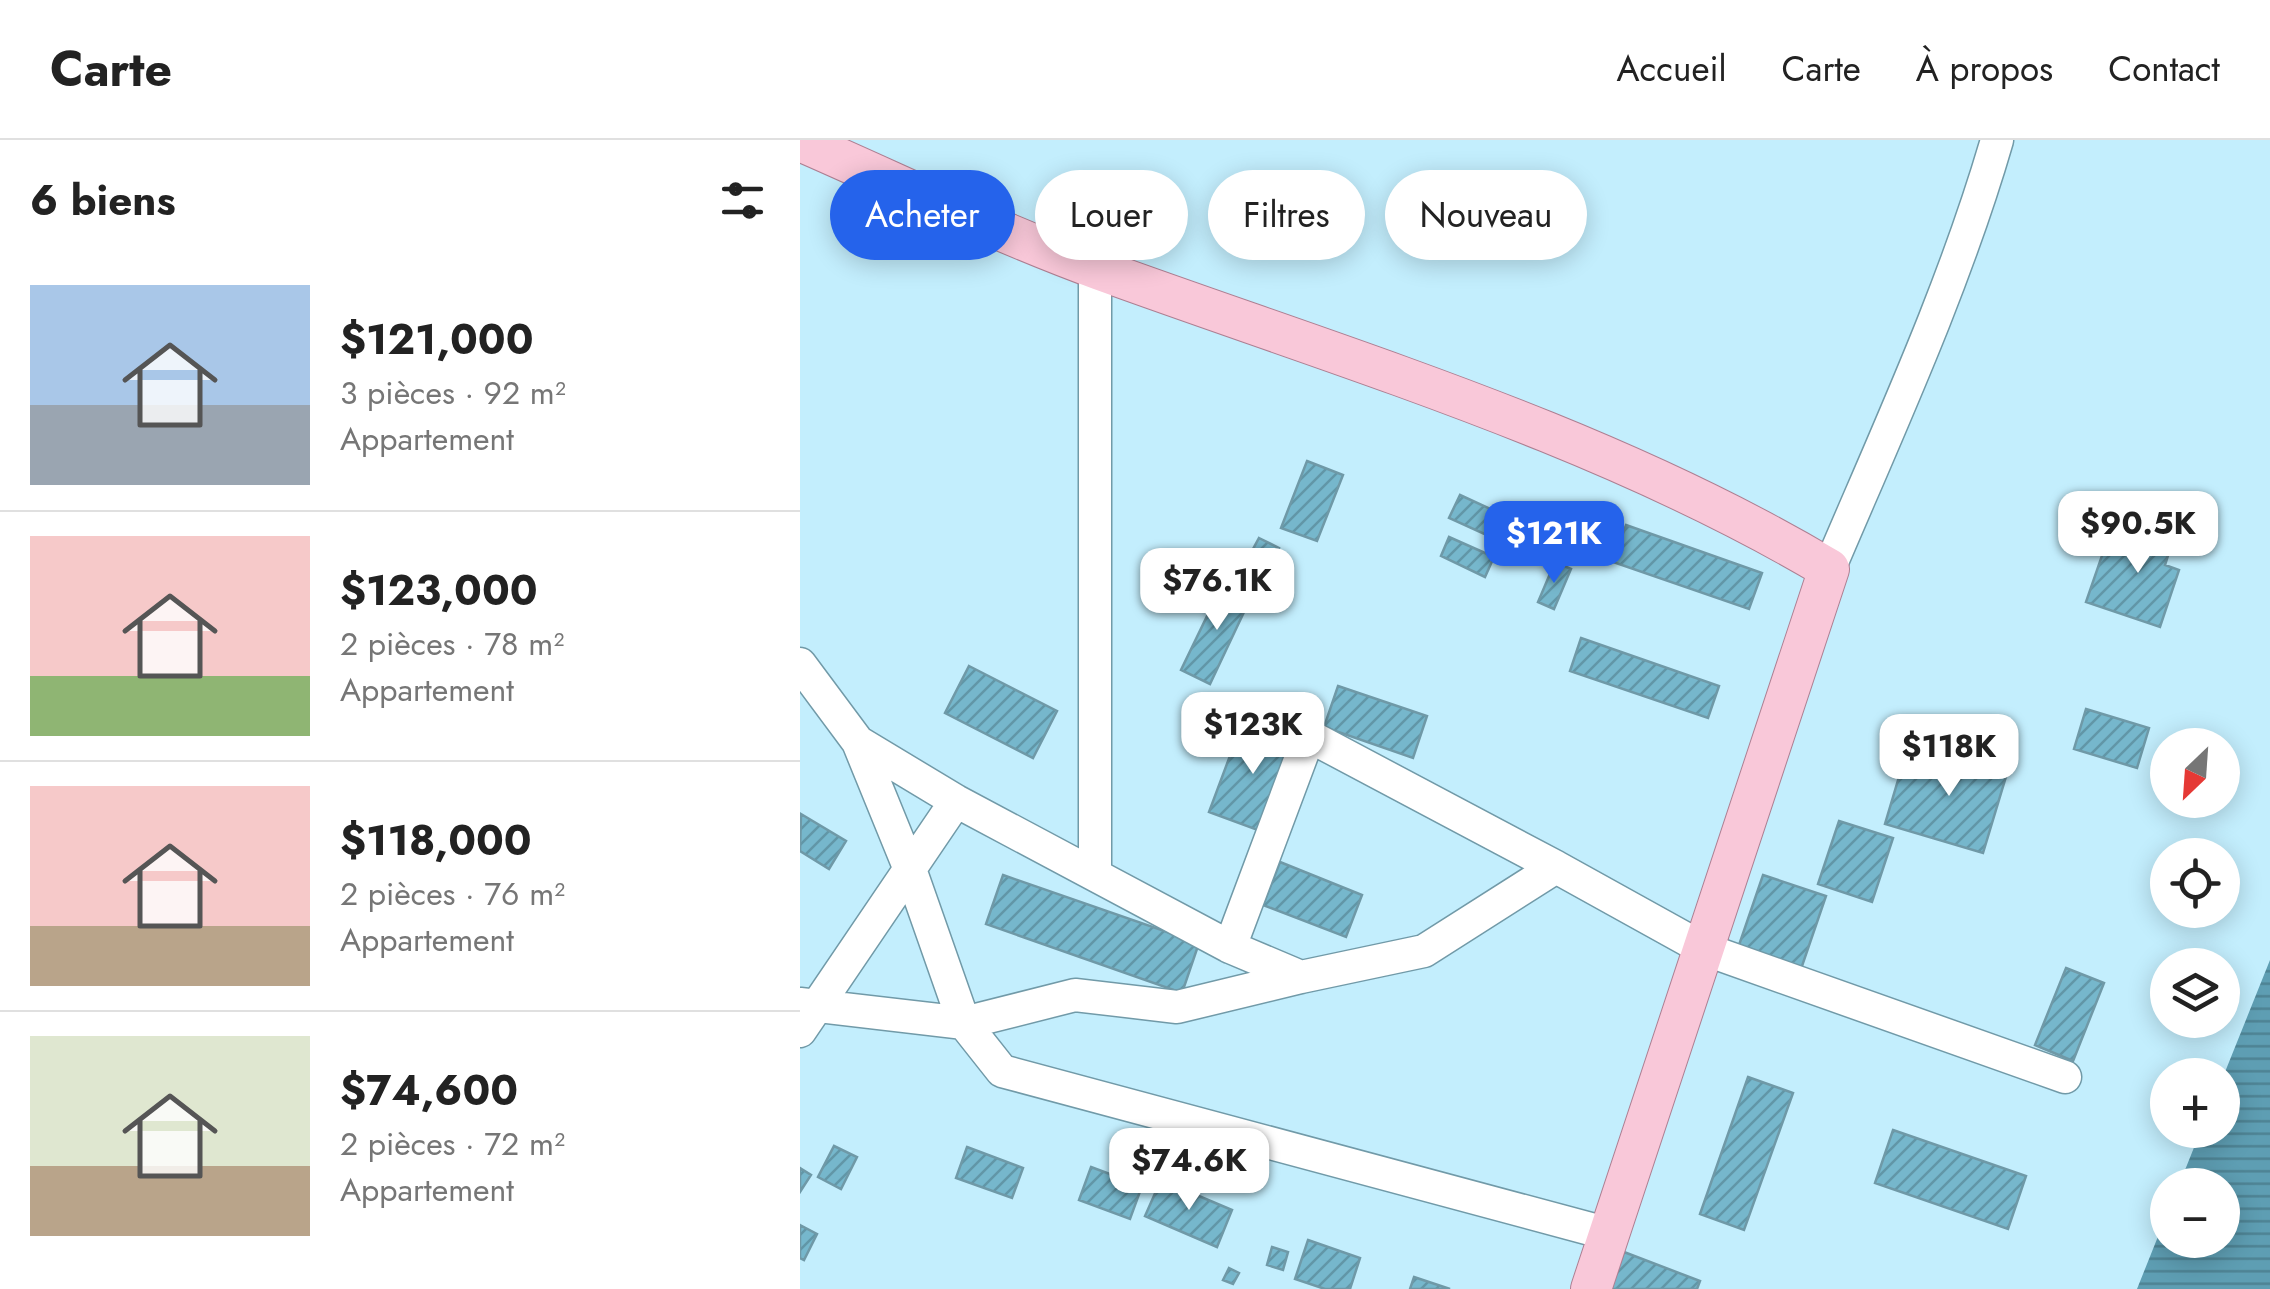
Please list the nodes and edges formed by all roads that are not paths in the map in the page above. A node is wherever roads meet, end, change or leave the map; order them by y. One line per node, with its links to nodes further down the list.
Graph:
1 (1997, 140): 4 (street)
2 (800, 142): 3 (main road)
3 (1095, 268): 4 (main road); 10 (street)
4 (1829, 569): 12 (main road)
5 (800, 664): 6 (street)
6 (858, 742): 7 (street); 9 (street)
7 (956, 801): 9 (street); 10 (street)
8 (1556, 867): 11 (street); 12 (street); 13 (street)
9 (911, 872): 14 (street); 15 (street)
10 (1095, 876): 11 (street)
11 (1230, 947): 13 (street)
12 (1704, 949): 16 (street); 17 (main road)
13 (1301, 978): 15 (street)
14 (805, 1015): 15 (street)
15 (964, 1023): 17 (street)
16 (2065, 1077)
17 (1609, 1234): 18 (main road)
18 (1591, 1289)

